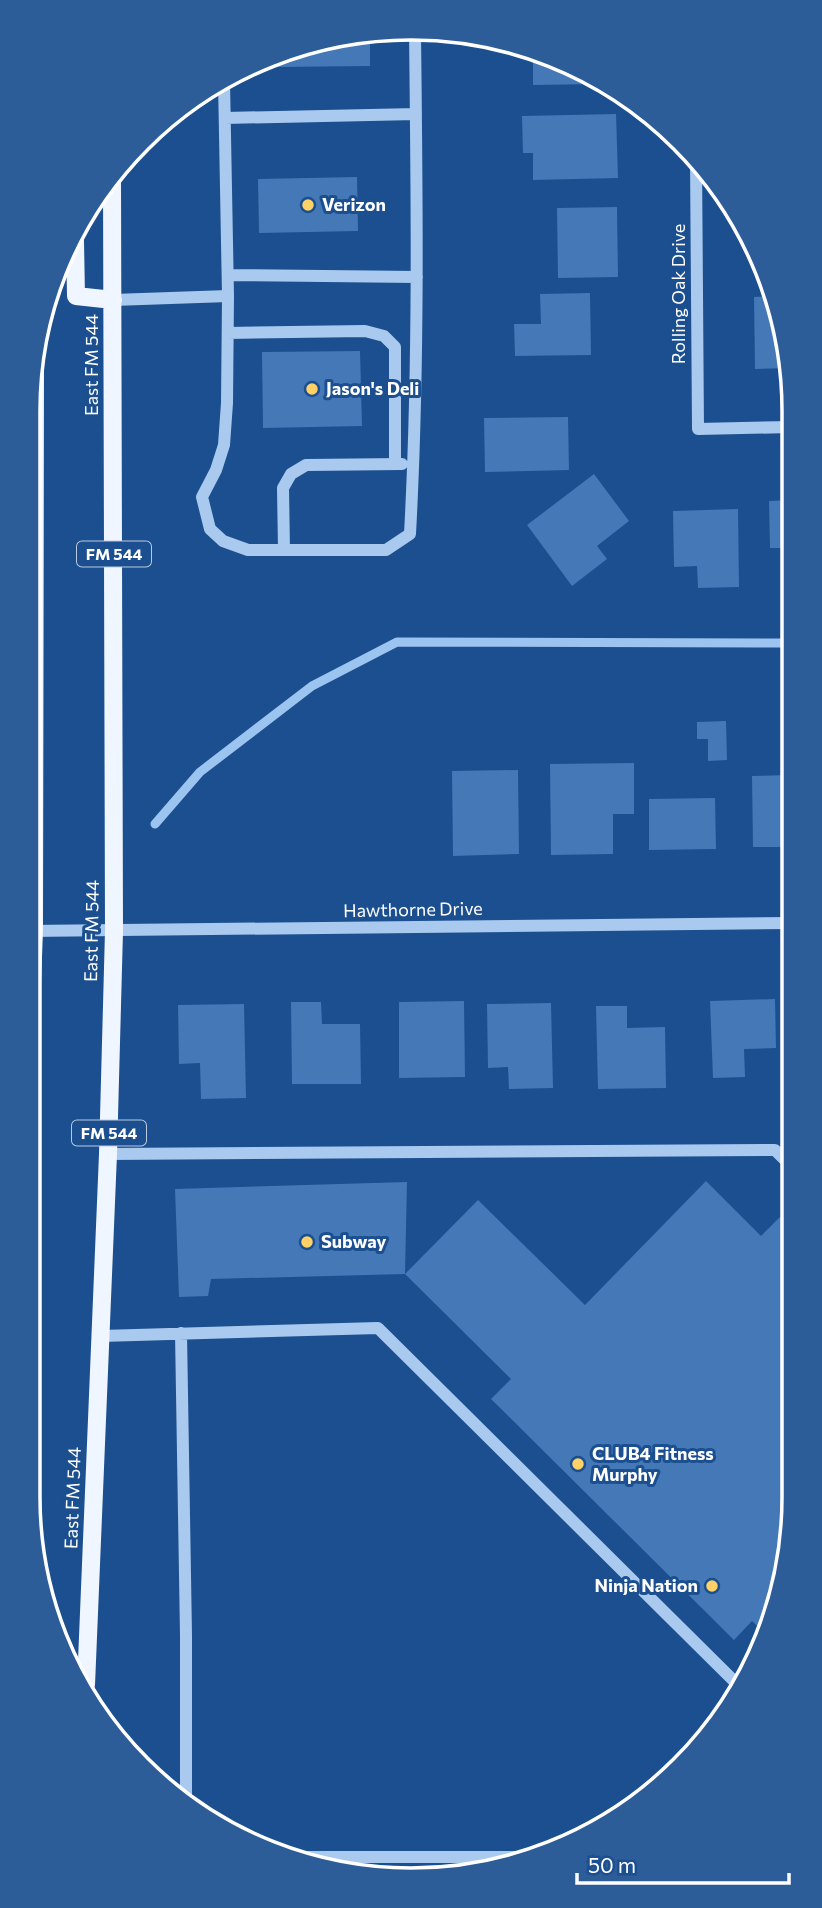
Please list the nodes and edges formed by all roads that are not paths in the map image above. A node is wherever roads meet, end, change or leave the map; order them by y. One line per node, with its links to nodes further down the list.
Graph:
1 (415, 40): 3 (street)
2 (224, 91): 4 (street)
3 (416, 114): 4 (street); 9 (street)
4 (225, 118): 8 (street)
5 (696, 174): 13 (street, Rolling Oak Drive)
6 (112, 192): 11 (main road, East FM 544 / FM 544)
7 (75, 253): 11 (main road)
8 (228, 275): 9 (street); 10 (street)
9 (418, 277): 15 (street)
10 (228, 296): 11 (street); 12 (street)
11 (113, 300): 19 (main road, East FM 544 / FM 544)
12 (228, 333): 14 (street); 16 (street)
13 (782, 427)
14 (395, 464): 15 (street); 16 (street)
15 (414, 464): 16 (street)
16 (284, 550)
17 (782, 923): 19 (street, Hawthorne Drive)
18 (40, 931): 19 (street, Hawthorne Drive)
19 (114, 931): 20 (main road, East FM 544 / FM 544)
20 (108, 1154): 21 (street); 23 (main road, East FM 544 / FM 544)
21 (782, 1157)
22 (181, 1334): 23 (street); 25 (street); 26 (street)
23 (101, 1336): 24 (main road, East FM 544 / FM 544)
24 (86, 1676)
25 (733, 1680)
26 (186, 1792)
27 (323, 1857): 28 (street)
28 (465, 1857): 29 (street); 30 (street)
29 (499, 1857)
30 (465, 1864)

